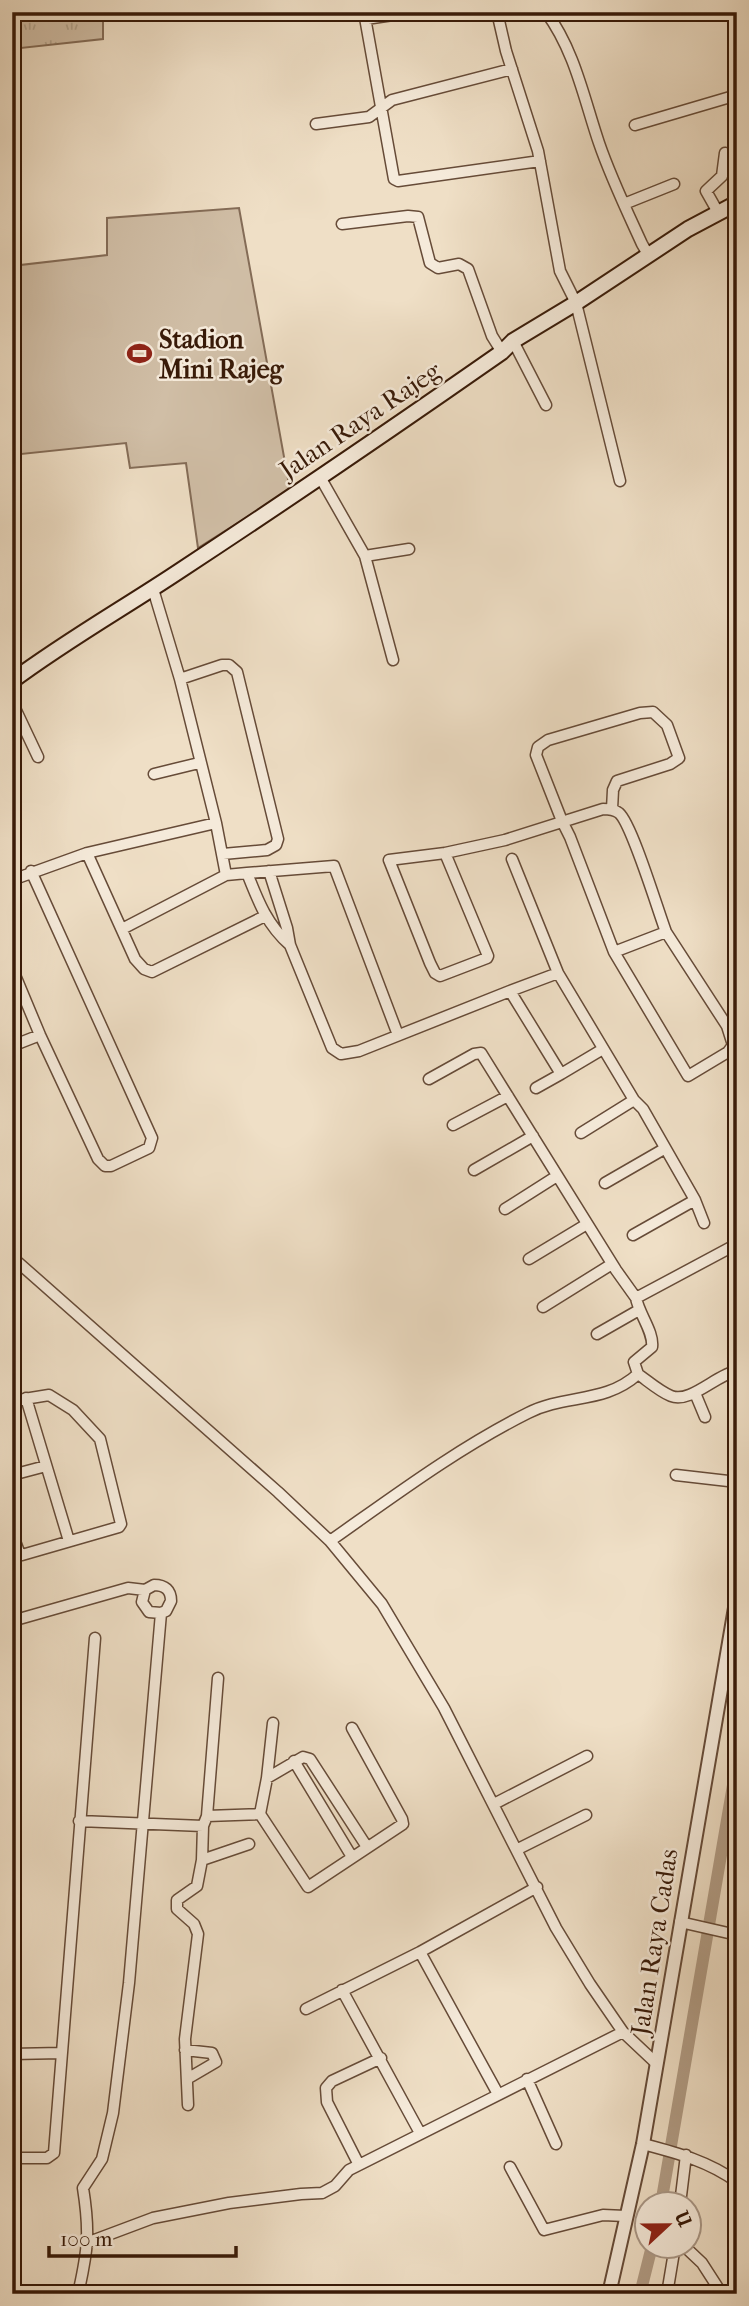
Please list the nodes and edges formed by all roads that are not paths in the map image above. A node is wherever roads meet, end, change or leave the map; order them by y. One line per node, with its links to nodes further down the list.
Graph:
1 (413, 12): 4 (street)
2 (497, 12): 5 (street)
3 (546, 12): 14 (street)
4 (365, 15): 7 (street)
5 (512, 69): 7 (street); 11 (street)
6 (737, 95): 9 (street)
7 (381, 108): 8 (street); 11 (street)
8 (316, 124)
9 (635, 125)
10 (725, 153): 15 (street)
11 (540, 161): 18 (street)
12 (674, 184): 14 (street)
13 (737, 203): 15 (main road, Jalan Raya Rajeg)
14 (624, 204): 17 (street)
15 (719, 214): 17 (main road, Jalan Raya Rajeg)
16 (342, 223): 20 (street)
17 (649, 256): 18 (main road, Jalan Raya Rajeg)
18 (576, 303): 19 (main road, Jalan Raya Rajeg); 23 (street)
19 (513, 341): 20 (main road, Jalan Raya Rajeg); 21 (street)
20 (502, 352): 22 (main road, Jalan Raya Rajeg)
21 (546, 405)
22 (320, 477): 25 (street); 26 (main road, Jalan Raya Rajeg)
23 (620, 481)
24 (409, 549): 25 (street)
25 (365, 556): 27 (street)
26 (153, 589): 28 (street); 29 (main road, Jalan Raya Rajeg)
27 (393, 660)
28 (180, 679): 32 (street); 39 (street)
29 (12, 681)
30 (12, 702): 31 (street)
31 (38, 757)
32 (199, 763): 33 (street); 36 (street)
33 (154, 774)
34 (612, 809): 35 (street); 35 (street); 48 (street)
35 (562, 821): 38 (street); 50 (street)
36 (216, 824): 37 (street); 39 (street)
37 (87, 853): 41 (street); 47 (street)
38 (445, 853): 38 (street)
39 (223, 854): 44 (street)
40 (512, 859): 52 (street)
41 (31, 871): 45 (street); 54 (street)
42 (269, 871): 43 (street); 49 (street); 55 (street)
43 (247, 873): 44 (street); 46 (street)
44 (226, 875): 47 (street)
45 (12, 880)
46 (265, 916): 47 (street); 49 (street)
47 (122, 929)
48 (666, 932): 50 (street); 56 (street)
49 (290, 945): 55 (street)
50 (614, 951): 56 (street)
51 (12, 968): 54 (street)
52 (558, 972): 53 (street); 58 (street)
53 (510, 991): 55 (street); 59 (street)
54 (40, 1035): 57 (street)
55 (398, 1035)
56 (735, 1045)
57 (12, 1046)
58 (603, 1049): 59 (street); 63 (street)
59 (562, 1074): 61 (street)
60 (429, 1079): 62 (street)
61 (536, 1088)
62 (508, 1096): 64 (street); 66 (street)
63 (634, 1100): 65 (street); 67 (street)
64 (453, 1125)
65 (581, 1133)
66 (533, 1136): 68 (street); 69 (street)
67 (664, 1149): 70 (street); 71 (street)
68 (474, 1170)
69 (557, 1176): 72 (street); 74 (street)
70 (605, 1184)
71 (695, 1200): 73 (street); 75 (street)
72 (505, 1209)
73 (704, 1223)
74 (587, 1224): 78 (street); 79 (street)
75 (633, 1235)
76 (737, 1244): 80 (street)
77 (12, 1257): 96 (street)
78 (530, 1259)
79 (612, 1264): 80 (street); 81 (street)
80 (636, 1297): 82 (street)
81 (543, 1307)
82 (639, 1310): 83 (street); 85 (street)
83 (597, 1334)
84 (737, 1371): 86 (street)
85 (638, 1374): 86 (street); 96 (street)
86 (695, 1393): 89 (street)
87 (26, 1398): 88 (street); 90 (street); 95 (street)
88 (12, 1401)
89 (705, 1417)
90 (46, 1466): 91 (street); 95 (street)
91 (12, 1475)
92 (676, 1475): 93 (street)
93 (737, 1482)
94 (12, 1534): 95 (street)
95 (69, 1541)
96 (330, 1541): 108 (street)
97 (145, 1590): 99 (street); 99 (street); 100 (street)
98 (737, 1596): 121 (street, Jalan Raya Cadas)
99 (160, 1613): 113 (street)
100 (12, 1621)
101 (95, 1638): 112 (street)
102 (218, 1678): 111 (street)
103 (273, 1723): 107 (street)
104 (352, 1728): 116 (street)
105 (587, 1756): 108 (street)
106 (294, 1761): 107 (street); 116 (street); 118 (street)
107 (267, 1778): 109 (street)
108 (494, 1804): 117 (street)
109 (260, 1814): 111 (street); 118 (street)
110 (586, 1815): 117 (street)
111 (207, 1816): 114 (street)
112 (79, 1821): 113 (street); 128 (street)
113 (144, 1823): 114 (street); 146 (street)
114 (202, 1826): 119 (street)
115 (249, 1844): 119 (street)
116 (367, 1847): 118 (street)
117 (518, 1849): 120 (street)
118 (352, 1857)
119 (202, 1860): 127 (street)
120 (537, 1887): 123 (street); 126 (street)
121 (680, 1922): 122 (street); 131 (street, Jalan Raya Cadas)
122 (731, 1934)
123 (420, 1952): 124 (street); 134 (street)
124 (342, 1990): 125 (street); 130 (street)
125 (306, 2009)
126 (622, 2032): 131 (street); 133 (street)
127 (185, 2050): 132 (street); 132 (street)
128 (61, 2053): 129 (street); 140 (street)
129 (12, 2054)
130 (381, 2058): 136 (street); 141 (street)
131 (657, 2064): 138 (street, Jalan Raya Cadas)
132 (187, 2079): 135 (street)
133 (527, 2079): 134 (street); 137 (street)
134 (498, 2094): 136 (street)
135 (188, 2105)
136 (420, 2133): 141 (street)
137 (556, 2144)
138 (643, 2144): 139 (street); 145 (street, Jalan Raya Cadas)
139 (684, 2155): 143 (street); 144 (street)
140 (12, 2158)
141 (359, 2165): 146 (street)
142 (510, 2167): 145 (street)
143 (737, 2182)
144 (681, 2190)
145 (625, 2216): 150 (street, Jalan Raya Cadas)
146 (89, 2242): 149 (street)
147 (672, 2260): 151 (street)
148 (699, 2260): 152 (street)
149 (78, 2294)
150 (609, 2294)
151 (667, 2294)
152 (722, 2294)

